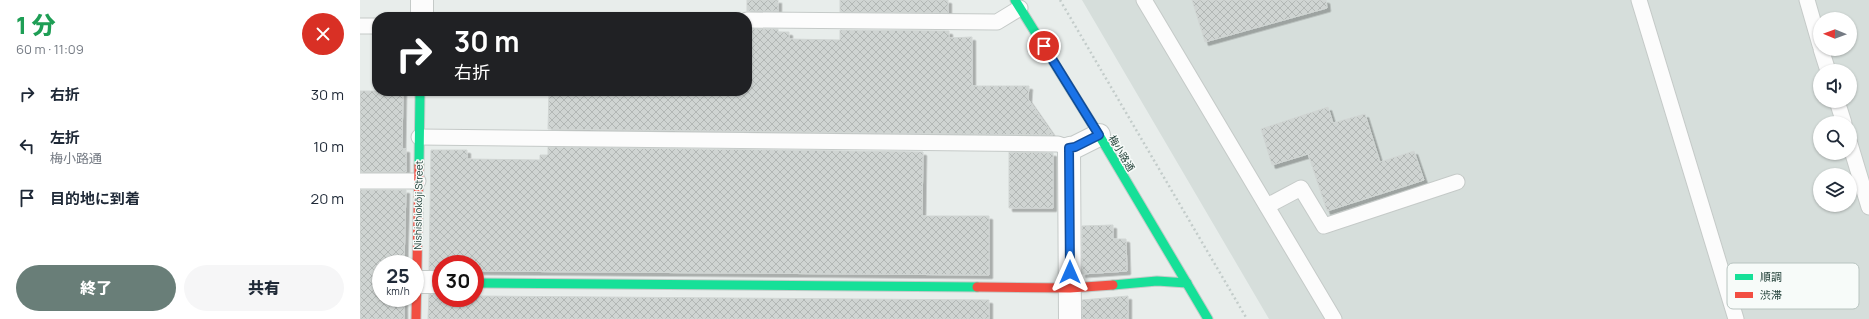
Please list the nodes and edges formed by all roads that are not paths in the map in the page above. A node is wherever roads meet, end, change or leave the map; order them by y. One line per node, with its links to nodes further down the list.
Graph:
1 (422, 0): 6 (street)
2 (1144, 0): 19 (lane)
3 (1639, 0): 25 (lane)
4 (1806, 0): 8 (lane)
5 (1017, 4): 7 (lane); 12 (street, 梅小路通)
6 (422, 12)
7 (752, 20)
8 (1813, 22)
9 (360, 26): 10 (lane)
10 (372, 26)
11 (420, 96): 13 (street, Nishishiokōji Street)
12 (1099, 135): 14 (street); 23 (street, 梅小路通)
13 (419, 137): 14 (lane); 17 (street, Nishishiokōji Street)
14 (1069, 148): 24 (street)
15 (1855, 160): 20 (lane)
16 (360, 181): 17 (lane)
17 (418, 181): 21 (street, Nishishiokōji Street)
18 (1457, 182): 19 (lane)
19 (1267, 206): 31 (lane)
20 (1869, 207)
21 (417, 255)
22 (484, 283): 24 (street)
23 (1187, 283): 24 (street); 30 (street, 梅小路通)
24 (1070, 288): 29 (street)
25 (1727, 289)
26 (416, 307): 28 (street, Nishishiokōji Street)
27 (1733, 309): 32 (lane)
28 (416, 319)
29 (1070, 319)
30 (1208, 319)
31 (1334, 319)
32 (1736, 319)

